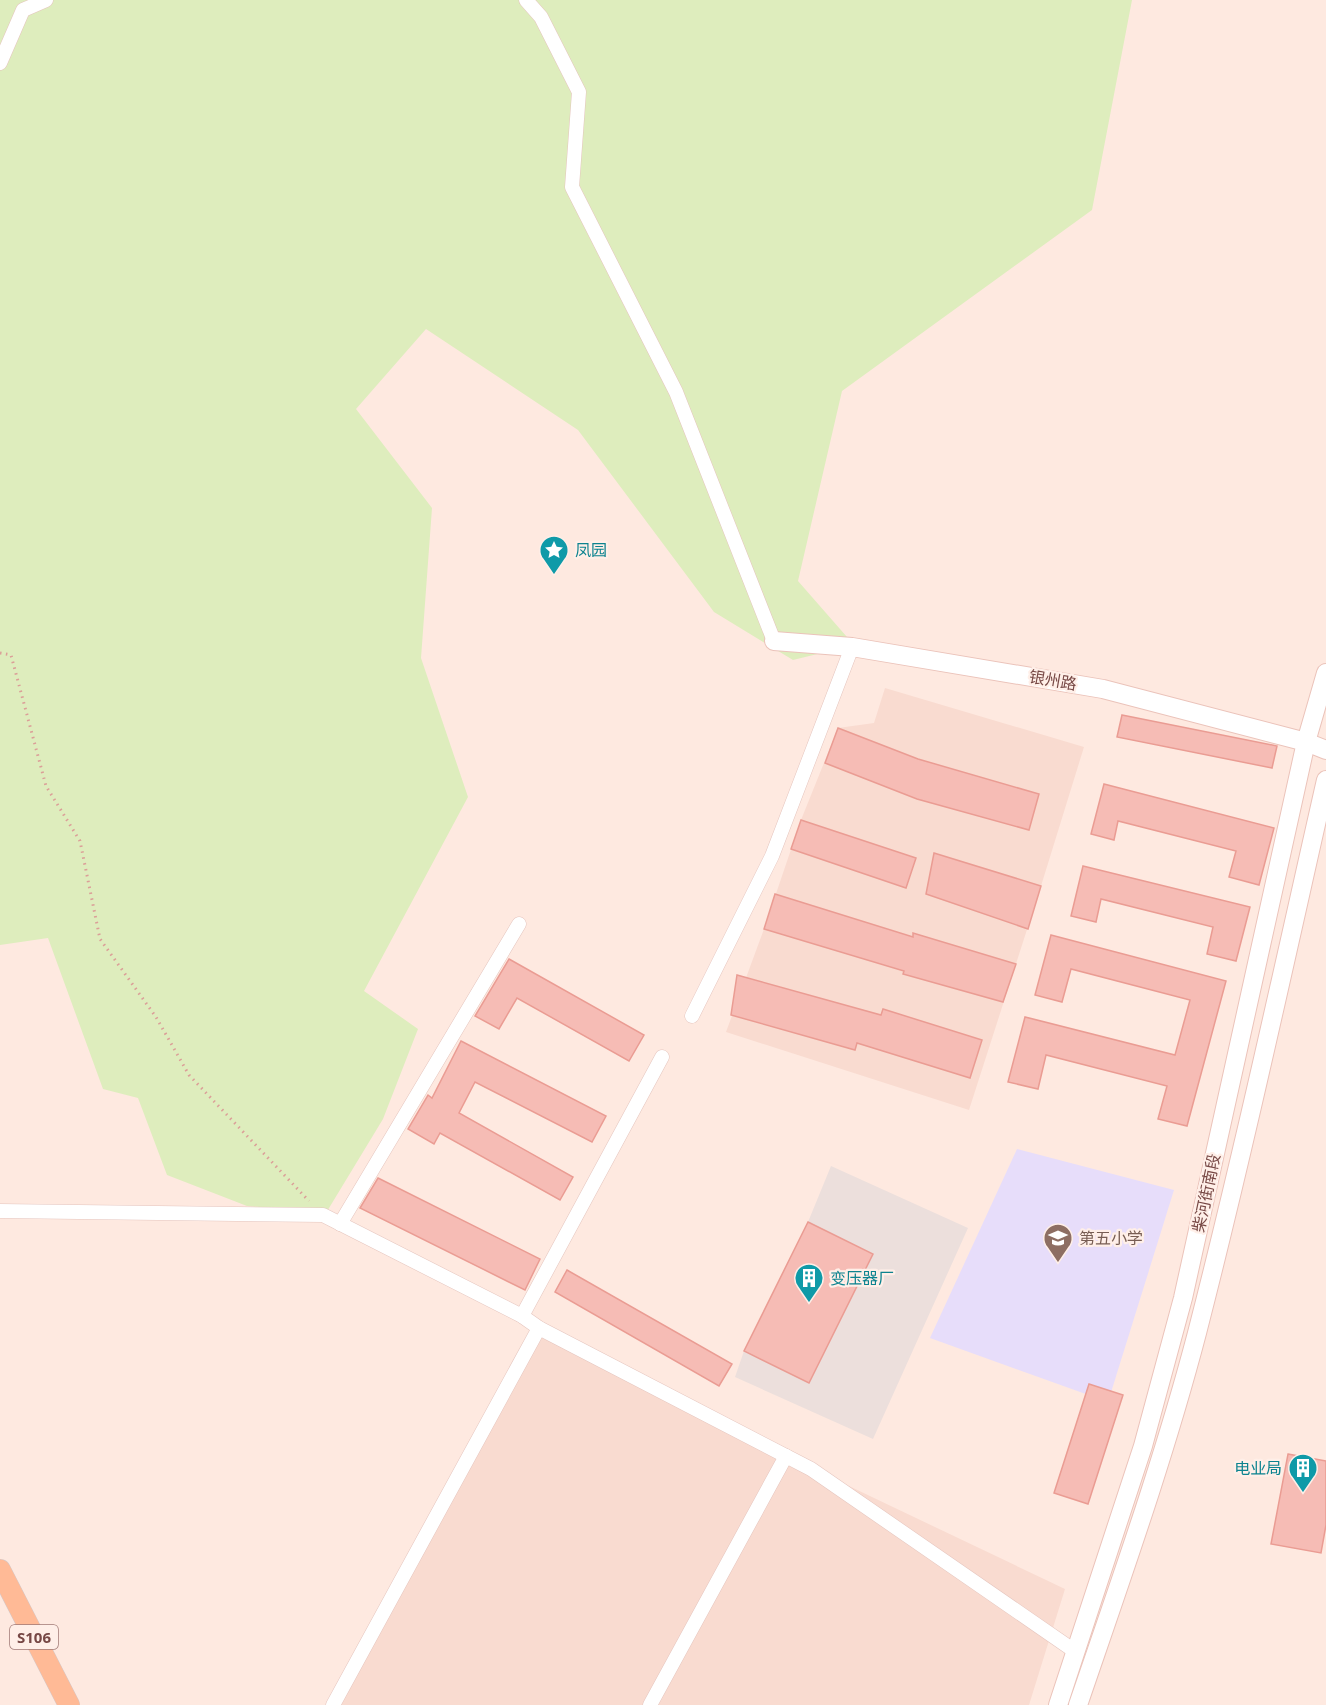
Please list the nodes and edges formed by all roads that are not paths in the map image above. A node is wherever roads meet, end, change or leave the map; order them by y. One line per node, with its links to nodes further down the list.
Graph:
1 (46, 0): 3 (street)
2 (526, 0): 4 (street)
3 (0, 63)
4 (774, 641): 5 (main road, 银州路)
5 (852, 647): 7 (main road, 银州路); 11 (street)
6 (1326, 673): 7 (main road, 柴河街南段)
7 (1306, 742): 8 (main road, 银州路); 19 (main road, 柴河街南段)
8 (1326, 750)
9 (1326, 780): 24 (main road, 柴河街南段)
10 (519, 924): 14 (street)
11 (692, 1016)
12 (662, 1057): 15 (street)
13 (0, 1211): 14 (street)
14 (340, 1224): 15 (street)
15 (522, 1316): 16 (street)
16 (539, 1328): 17 (street); 21 (street)
17 (786, 1456): 19 (street); 22 (street)
18 (0, 1570): 20 (main road, S106)
19 (1076, 1652): 23 (main road, 柴河街南段)
20 (69, 1705)
21 (333, 1705)
22 (650, 1705)
23 (1058, 1705)
24 (1078, 1705)

